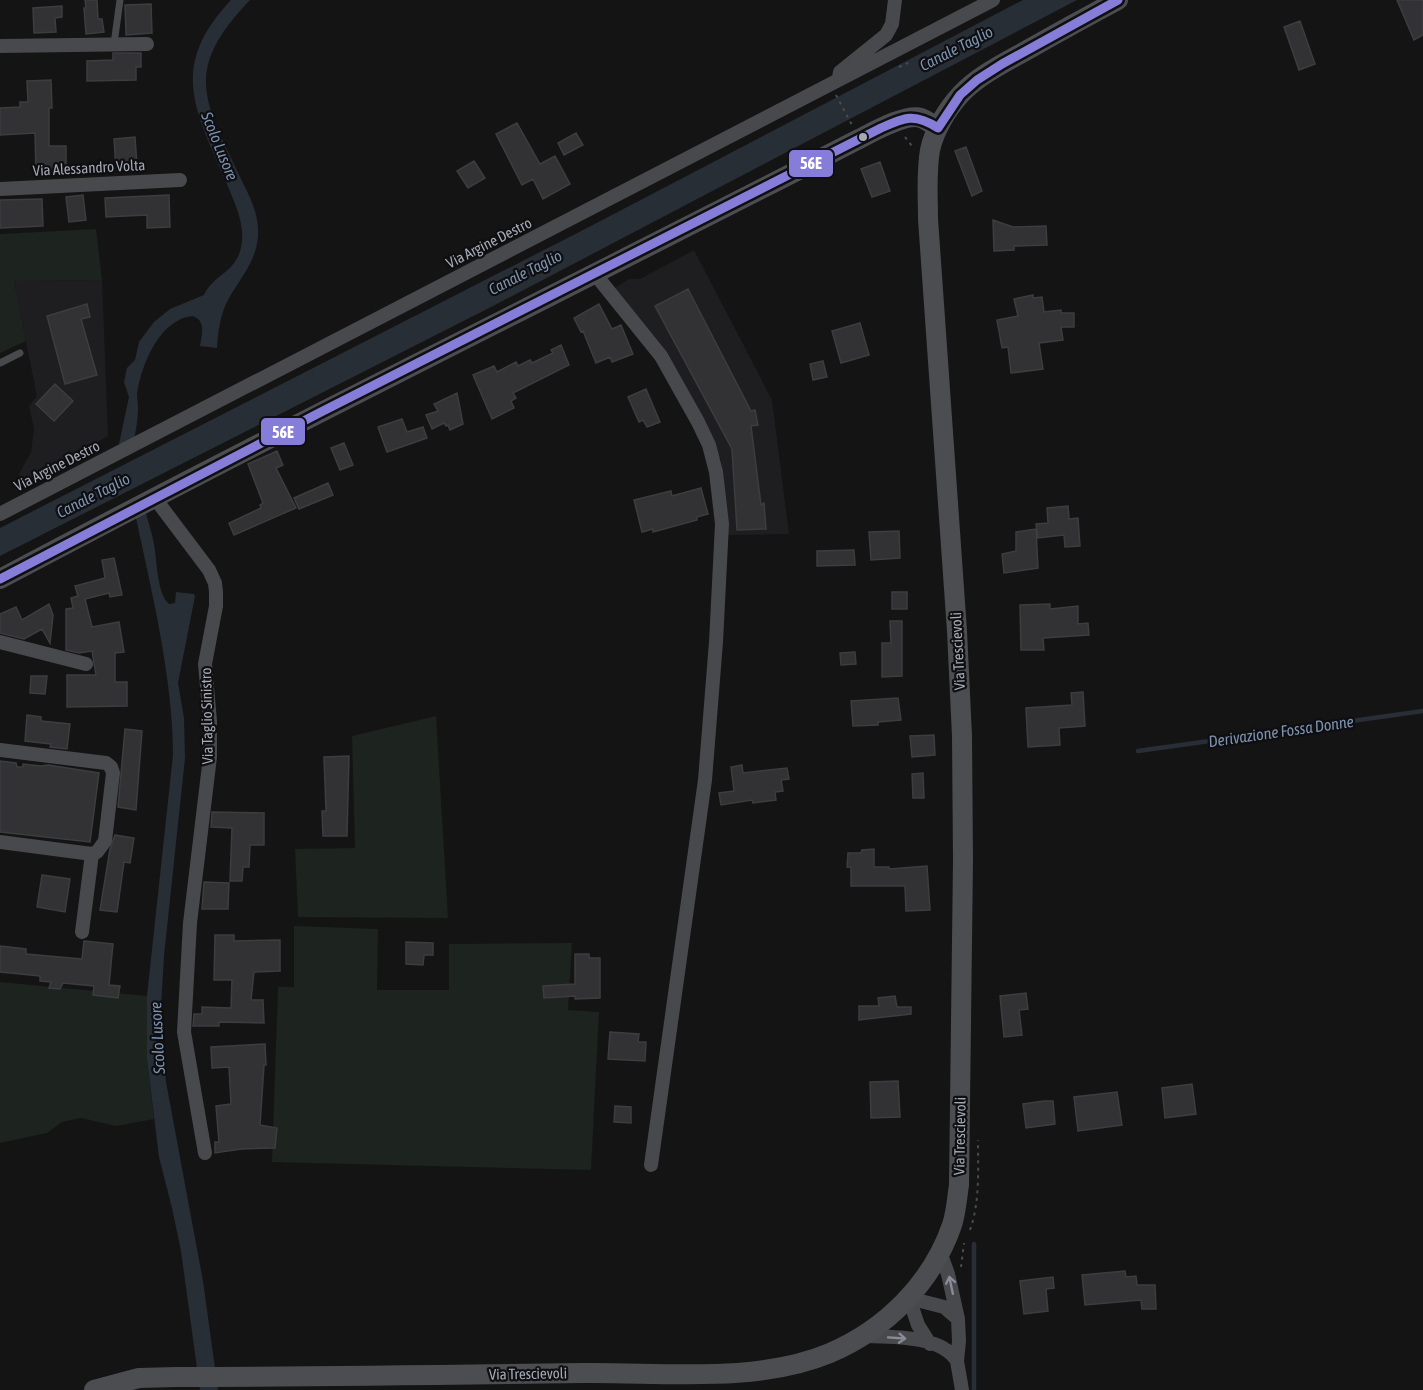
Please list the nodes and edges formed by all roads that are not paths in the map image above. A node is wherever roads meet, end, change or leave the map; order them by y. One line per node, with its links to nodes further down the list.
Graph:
1 (120, 0): 5 (lane)
2 (895, 0): 8 (street)
3 (993, 0): 8 (street, Via Argine Destro)
4 (1118, 0): 9 (main road)
5 (114, 44): 6 (street); 7 (street)
6 (147, 44)
7 (0, 46)
8 (835, 85): 16 (street, Via Argine Destro)
9 (938, 128): 12 (main road); 26 (main road, Via Trescievoli)
10 (180, 180): 11 (street, Via Alessandro Volta)
11 (0, 189)
12 (596, 274): 15 (main road); 25 (street)
13 (20, 353): 14 (lane)
14 (0, 363)
15 (154, 497): 17 (main road); 24 (street, Via Taglio Sinistro)
16 (0, 514)
17 (0, 579)
18 (0, 642): 19 (street)
19 (86, 664)
20 (0, 750): 22 (street)
21 (0, 842): 22 (street)
22 (92, 854): 23 (street)
23 (82, 932)
24 (205, 1153)
25 (651, 1165)
26 (940, 1252): 27 (main road, Via Trescievoli); 28 (street, one-way to 26)
27 (909, 1298): 28 (street); 29 (main road, Via Trescievoli); 30 (street)
28 (958, 1319): 31 (street)
29 (864, 1336): 30 (street, one-way to 30); 32 (main road, Via Trescievoli)
30 (930, 1344): 31 (street)
31 (957, 1361): 33 (street)
32 (94, 1390)
33 (962, 1390)

